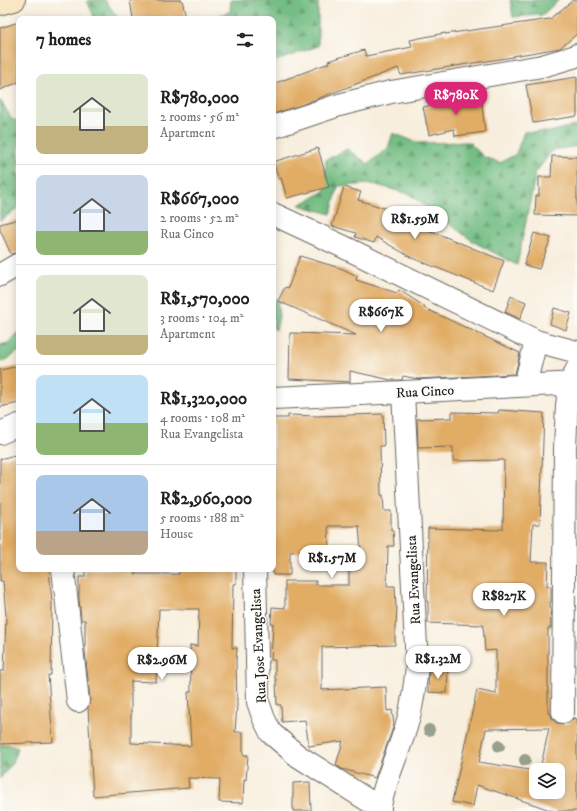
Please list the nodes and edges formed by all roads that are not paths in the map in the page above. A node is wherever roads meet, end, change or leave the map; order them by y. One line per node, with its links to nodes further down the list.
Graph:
1 (14, 0): 2 (street)
2 (0, 4)
3 (577, 55): 4 (street)
4 (276, 126)
5 (276, 215): 8 (street)
6 (16, 266): 7 (street)
7 (0, 275)
8 (536, 341): 9 (street); 11 (street)
9 (577, 352)
10 (575, 379): 11 (street, Rua Cinco); 18 (street)
11 (525, 385): 12 (street, Rua Cinco)
12 (404, 392): 13 (street, Rua Cinco); 21 (street, Rua Evangelista)
13 (276, 398)
14 (16, 426): 15 (street)
15 (0, 433)
16 (63, 572): 19 (street)
17 (255, 572): 21 (street, Rua Jose Evangelista)
18 (570, 663): 20 (street)
19 (78, 701)
20 (563, 712)
21 (379, 809)

